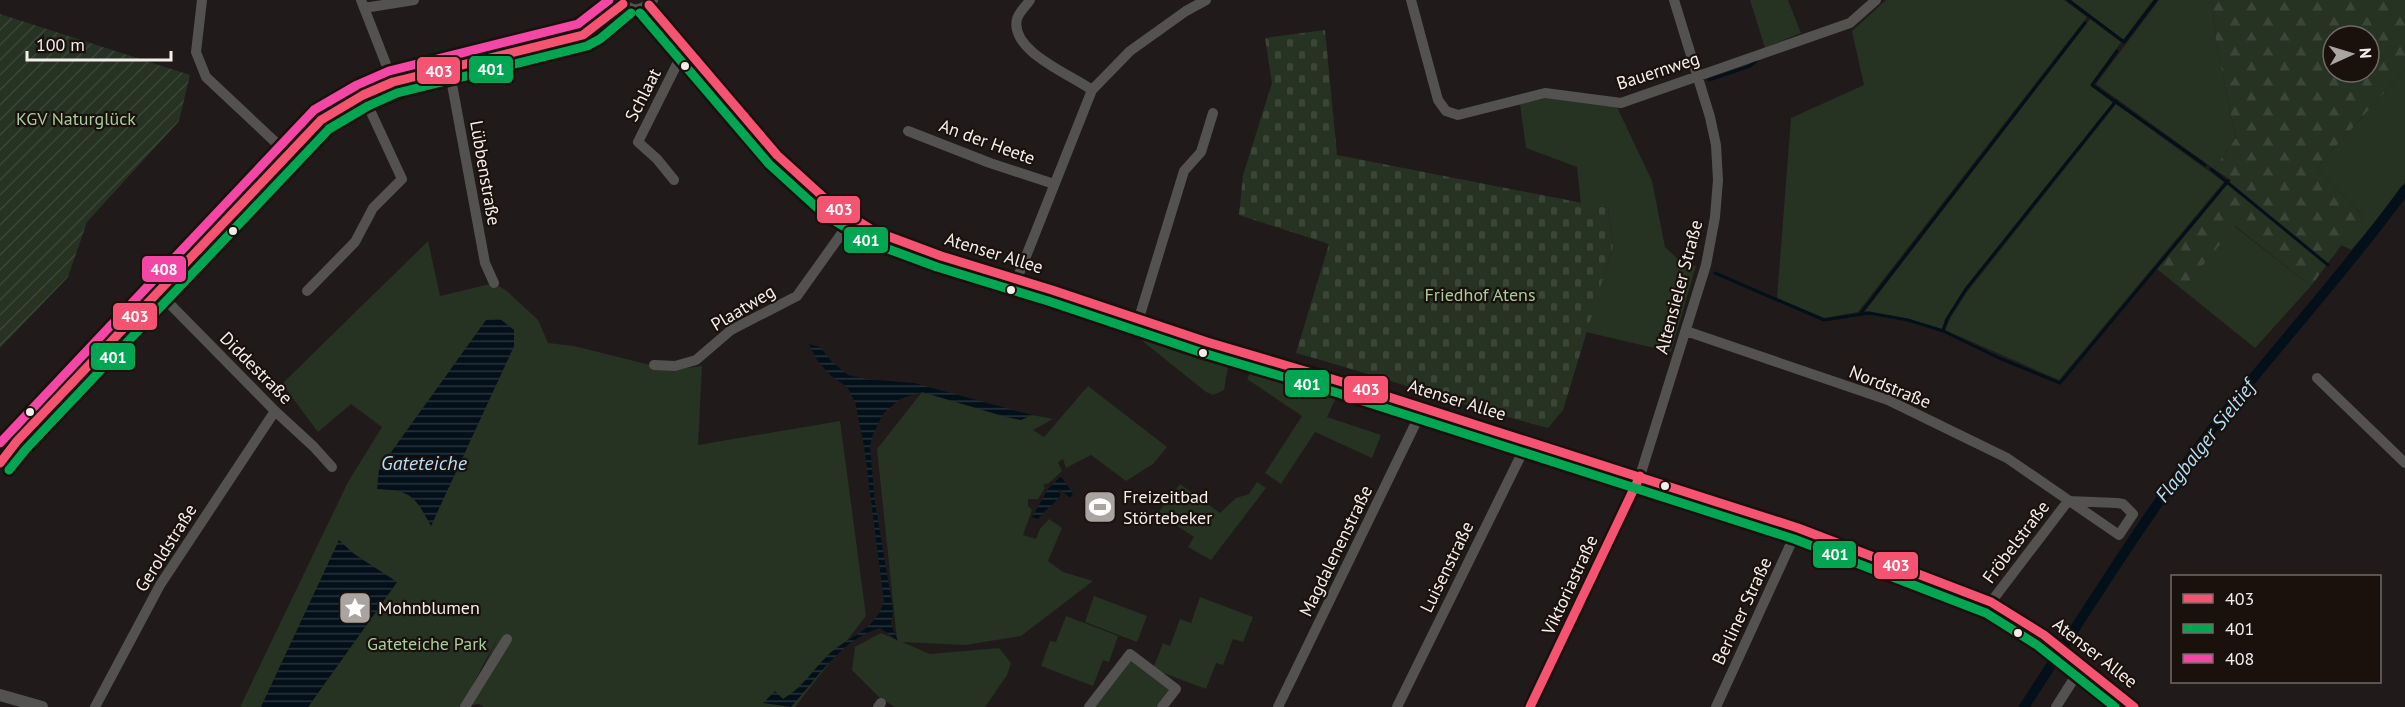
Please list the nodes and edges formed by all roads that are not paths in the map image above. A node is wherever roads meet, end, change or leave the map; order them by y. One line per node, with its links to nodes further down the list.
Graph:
1 (202, 0): 19 (street)
2 (414, 0): 10 (street)
3 (1030, 0): 15 (street)
4 (1206, 0): 15 (street)
5 (1411, 0): 13 (street, Bauernweg)
6 (1674, 0): 13 (street, Altensieler Straße)
7 (1876, 0): 13 (street, Bauernweg)
8 (622, 2): 9 (street); 12 (street)
9 (651, 2): 11 (street, Atenser Allee)
10 (363, 4): 14 (street)
11 (685, 48): 20 (street, Schlaat); 22 (street, Atenser Allee)
12 (449, 68): 14 (street); 24 (street, Lübbenstraße)
13 (1697, 76): 28 (street, Altensieler Straße)
14 (393, 82): 16 (street)
15 (1092, 90): 21 (street)
16 (363, 95): 19 (street); 25 (street)
17 (1213, 113): 27 (street)
18 (908, 131): 21 (street, An der Heete)
19 (288, 154): 26 (street)
20 (674, 180)
21 (1054, 184): 23 (street)
22 (852, 219): 23 (street, Atenser Allee); 29 (street, Plaatweg)
23 (1017, 279): 27 (street, Atenser Allee)
24 (494, 283)
25 (307, 291)
26 (158, 292): 32 (street, Diddestraße); 35 (street)
27 (1139, 318): 31 (street, Atenser Allee)
28 (1686, 331): 37 (street, Altensieler Straße); 38 (street, Nordstraße)
29 (654, 364)
30 (2317, 378): 34 (street)
31 (1423, 408): 33 (street, Atenser Allee); 49 (street, Magdalenenstraße)
32 (275, 411): 36 (street, Diddestraße); 45 (street, Geroldstraße)
33 (1527, 441): 37 (street, Atenser Allee); 50 (street, Luisenstraße)
34 (2405, 462)
35 (0, 463)
36 (332, 467)
37 (1640, 476): 39 (street, Atenser Allee); 51 (street, Viktoriastraße)
38 (2068, 501): 38 (street, Nordstraße); 40 (street, Fröbelstraße)
39 (1798, 528): 40 (street, Atenser Allee); 52 (street, Berliner Straße)
40 (1991, 602): 42 (street, Atenser Allee)
41 (507, 639): 46 (street)
42 (2077, 662): 53 (street); 54 (street, Atenser Allee)
43 (0, 695): 44 (street)
44 (42, 707)
45 (95, 707)
46 (465, 707)
47 (1089, 707): 48 (street)
48 (1162, 707)
49 (1278, 707)
50 (1397, 707)
51 (1530, 707)
52 (1716, 707)
53 (2055, 707)
54 (2134, 707)

